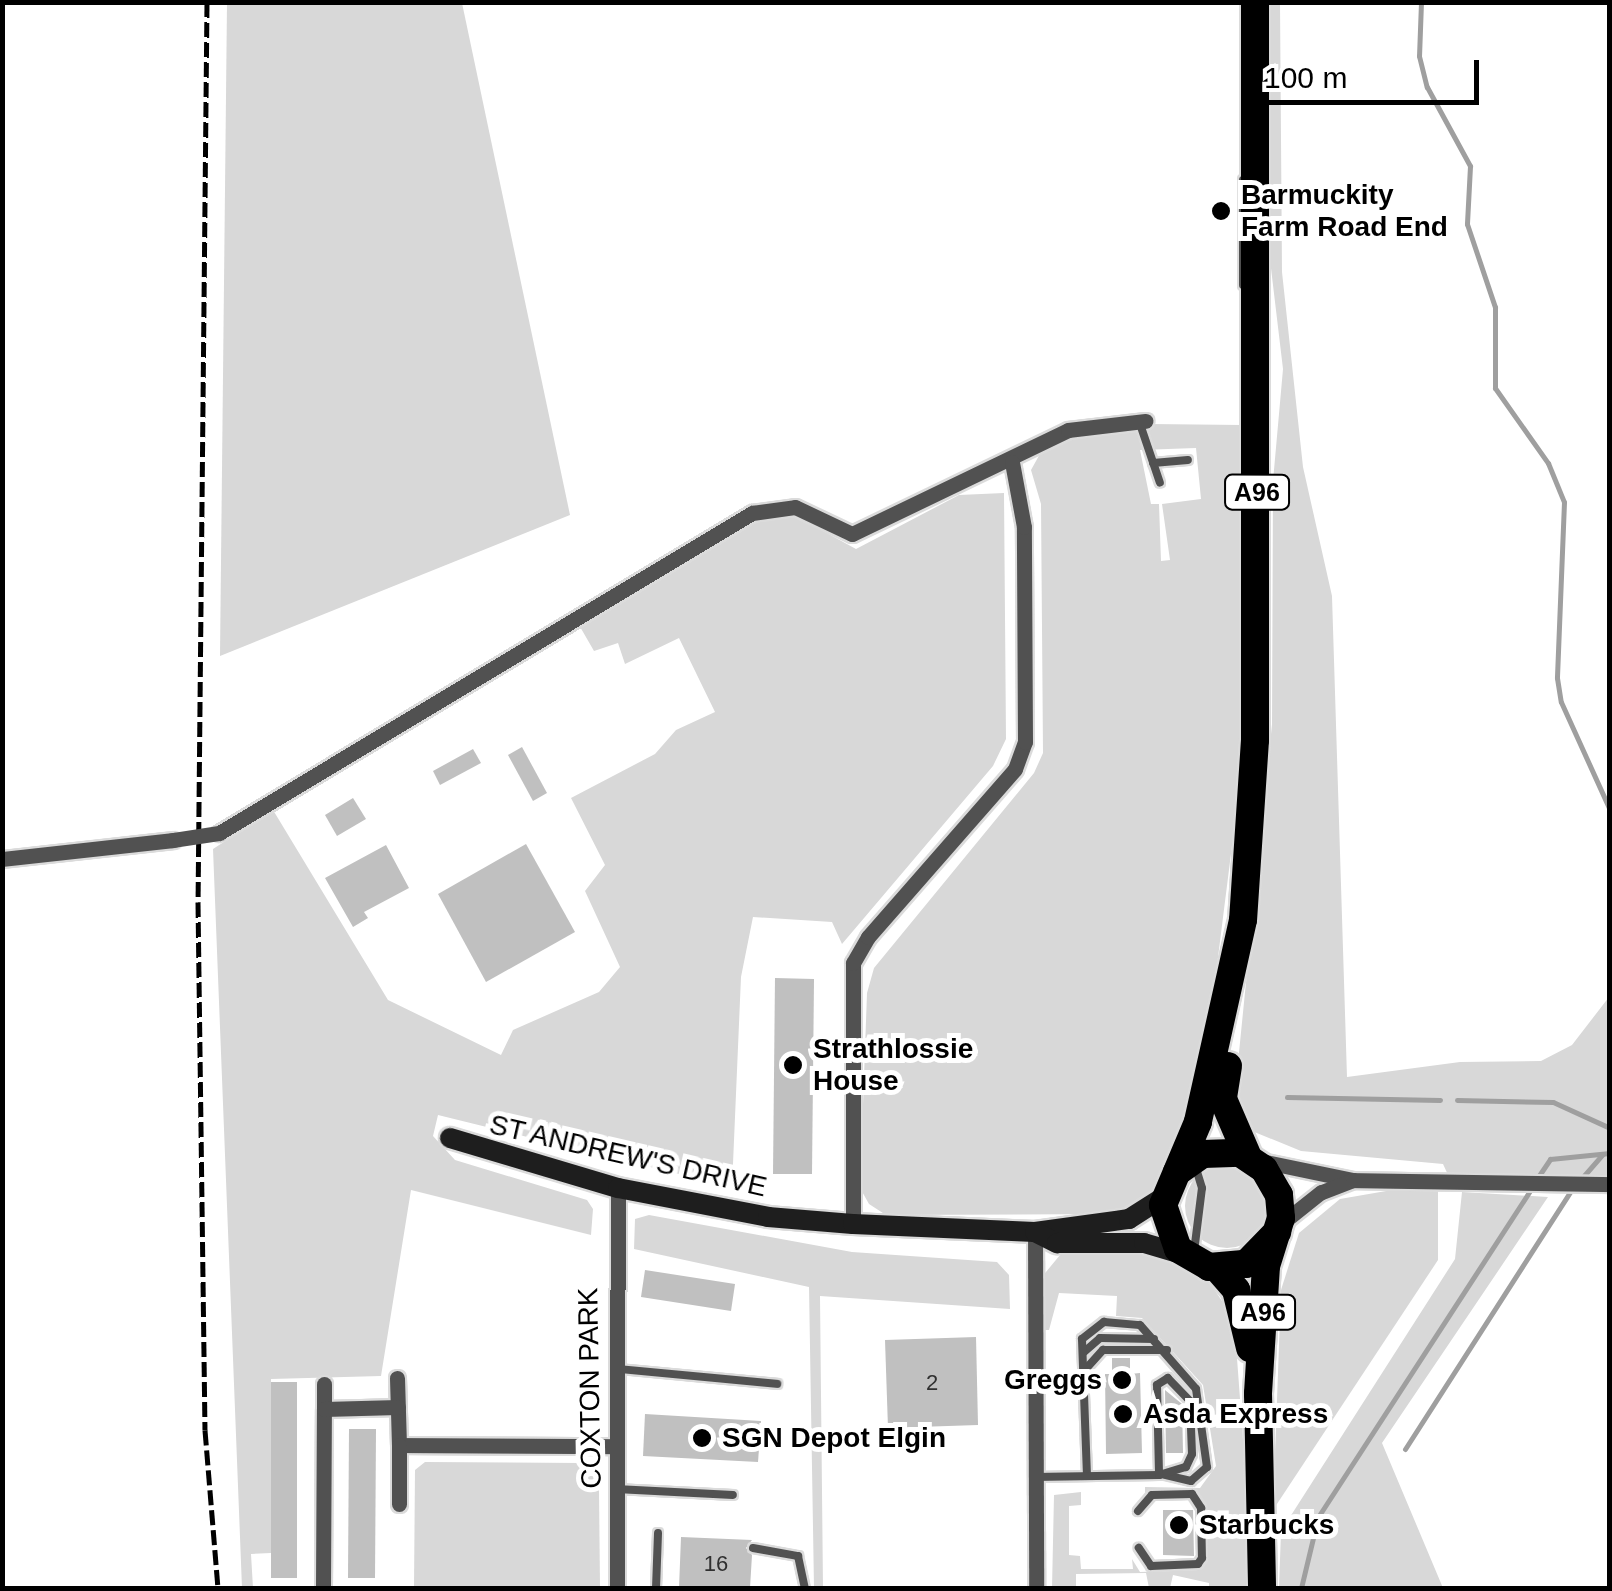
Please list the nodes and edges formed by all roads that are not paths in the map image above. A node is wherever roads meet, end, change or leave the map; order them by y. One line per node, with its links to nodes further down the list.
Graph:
1 (1255, 2): 8 (highway, A96)
2 (1142, 421): 4 (street); 5 (lane)
3 (1188, 460): 5 (lane)
4 (1012, 462): 7 (street, bridge); 15 (street)
5 (1153, 462): 6 (lane)
6 (1160, 483)
7 (2, 859)
8 (1232, 980): 10 (highway, A96); 11 (highway, A96)
9 (450, 1138): 14 (street, ST ANDREW'S DRIVE)
10 (1250, 1158): 11 (highway); 12 (street); 16 (highway, A96)
11 (1181, 1166): 17 (street, ST ANDREW'S DRIVE); 18 (lane); 18 (highway, A96)
12 (1353, 1180): 13 (street); 16 (street)
13 (1603, 1184)
14 (618, 1188): 15 (street, ST ANDREW'S DRIVE); 22 (street, COXTON PARK)
15 (853, 1224): 17 (street, ST ANDREW'S DRIVE)
16 (1278, 1229): 18 (highway, A96); 27 (highway, A96)
17 (1035, 1232): 18 (street, ST ANDREW'S DRIVE); 33 (street)
18 (1198, 1261): 27 (highway, A96)
19 (1156, 1339): 20 (lane); 21 (lane); 21 (lane)
20 (1167, 1350): 23 (lane); 32 (lane)
21 (1082, 1356): 23 (lane)
22 (614, 1369): 26 (lane); 31 (street, COXTON PARK)
23 (1083, 1372): 34 (lane)
24 (397, 1378): 28 (street)
25 (324, 1384): 29 (street)
26 (777, 1384)
27 (1258, 1394): 47 (highway, A96)
28 (398, 1408): 29 (street); 30 (street)
29 (324, 1409): 42 (street)
30 (398, 1444): 31 (street); 37 (street)
31 (615, 1446): 35 (street, COXTON PARK)
32 (1162, 1475): 32 (lane); 34 (lane)
33 (1034, 1476): 34 (lane); 46 (street)
34 (1087, 1476)
35 (616, 1489): 36 (lane); 43 (street, COXTON PARK)
36 (733, 1495)
37 (399, 1504)
38 (1138, 1511): 41 (lane)
39 (658, 1532): 44 (lane)
40 (753, 1548): 45 (lane)
41 (1139, 1548)
42 (323, 1587)
43 (616, 1588)
44 (656, 1588)
45 (805, 1588)
46 (1036, 1588)
47 (1262, 1588)

